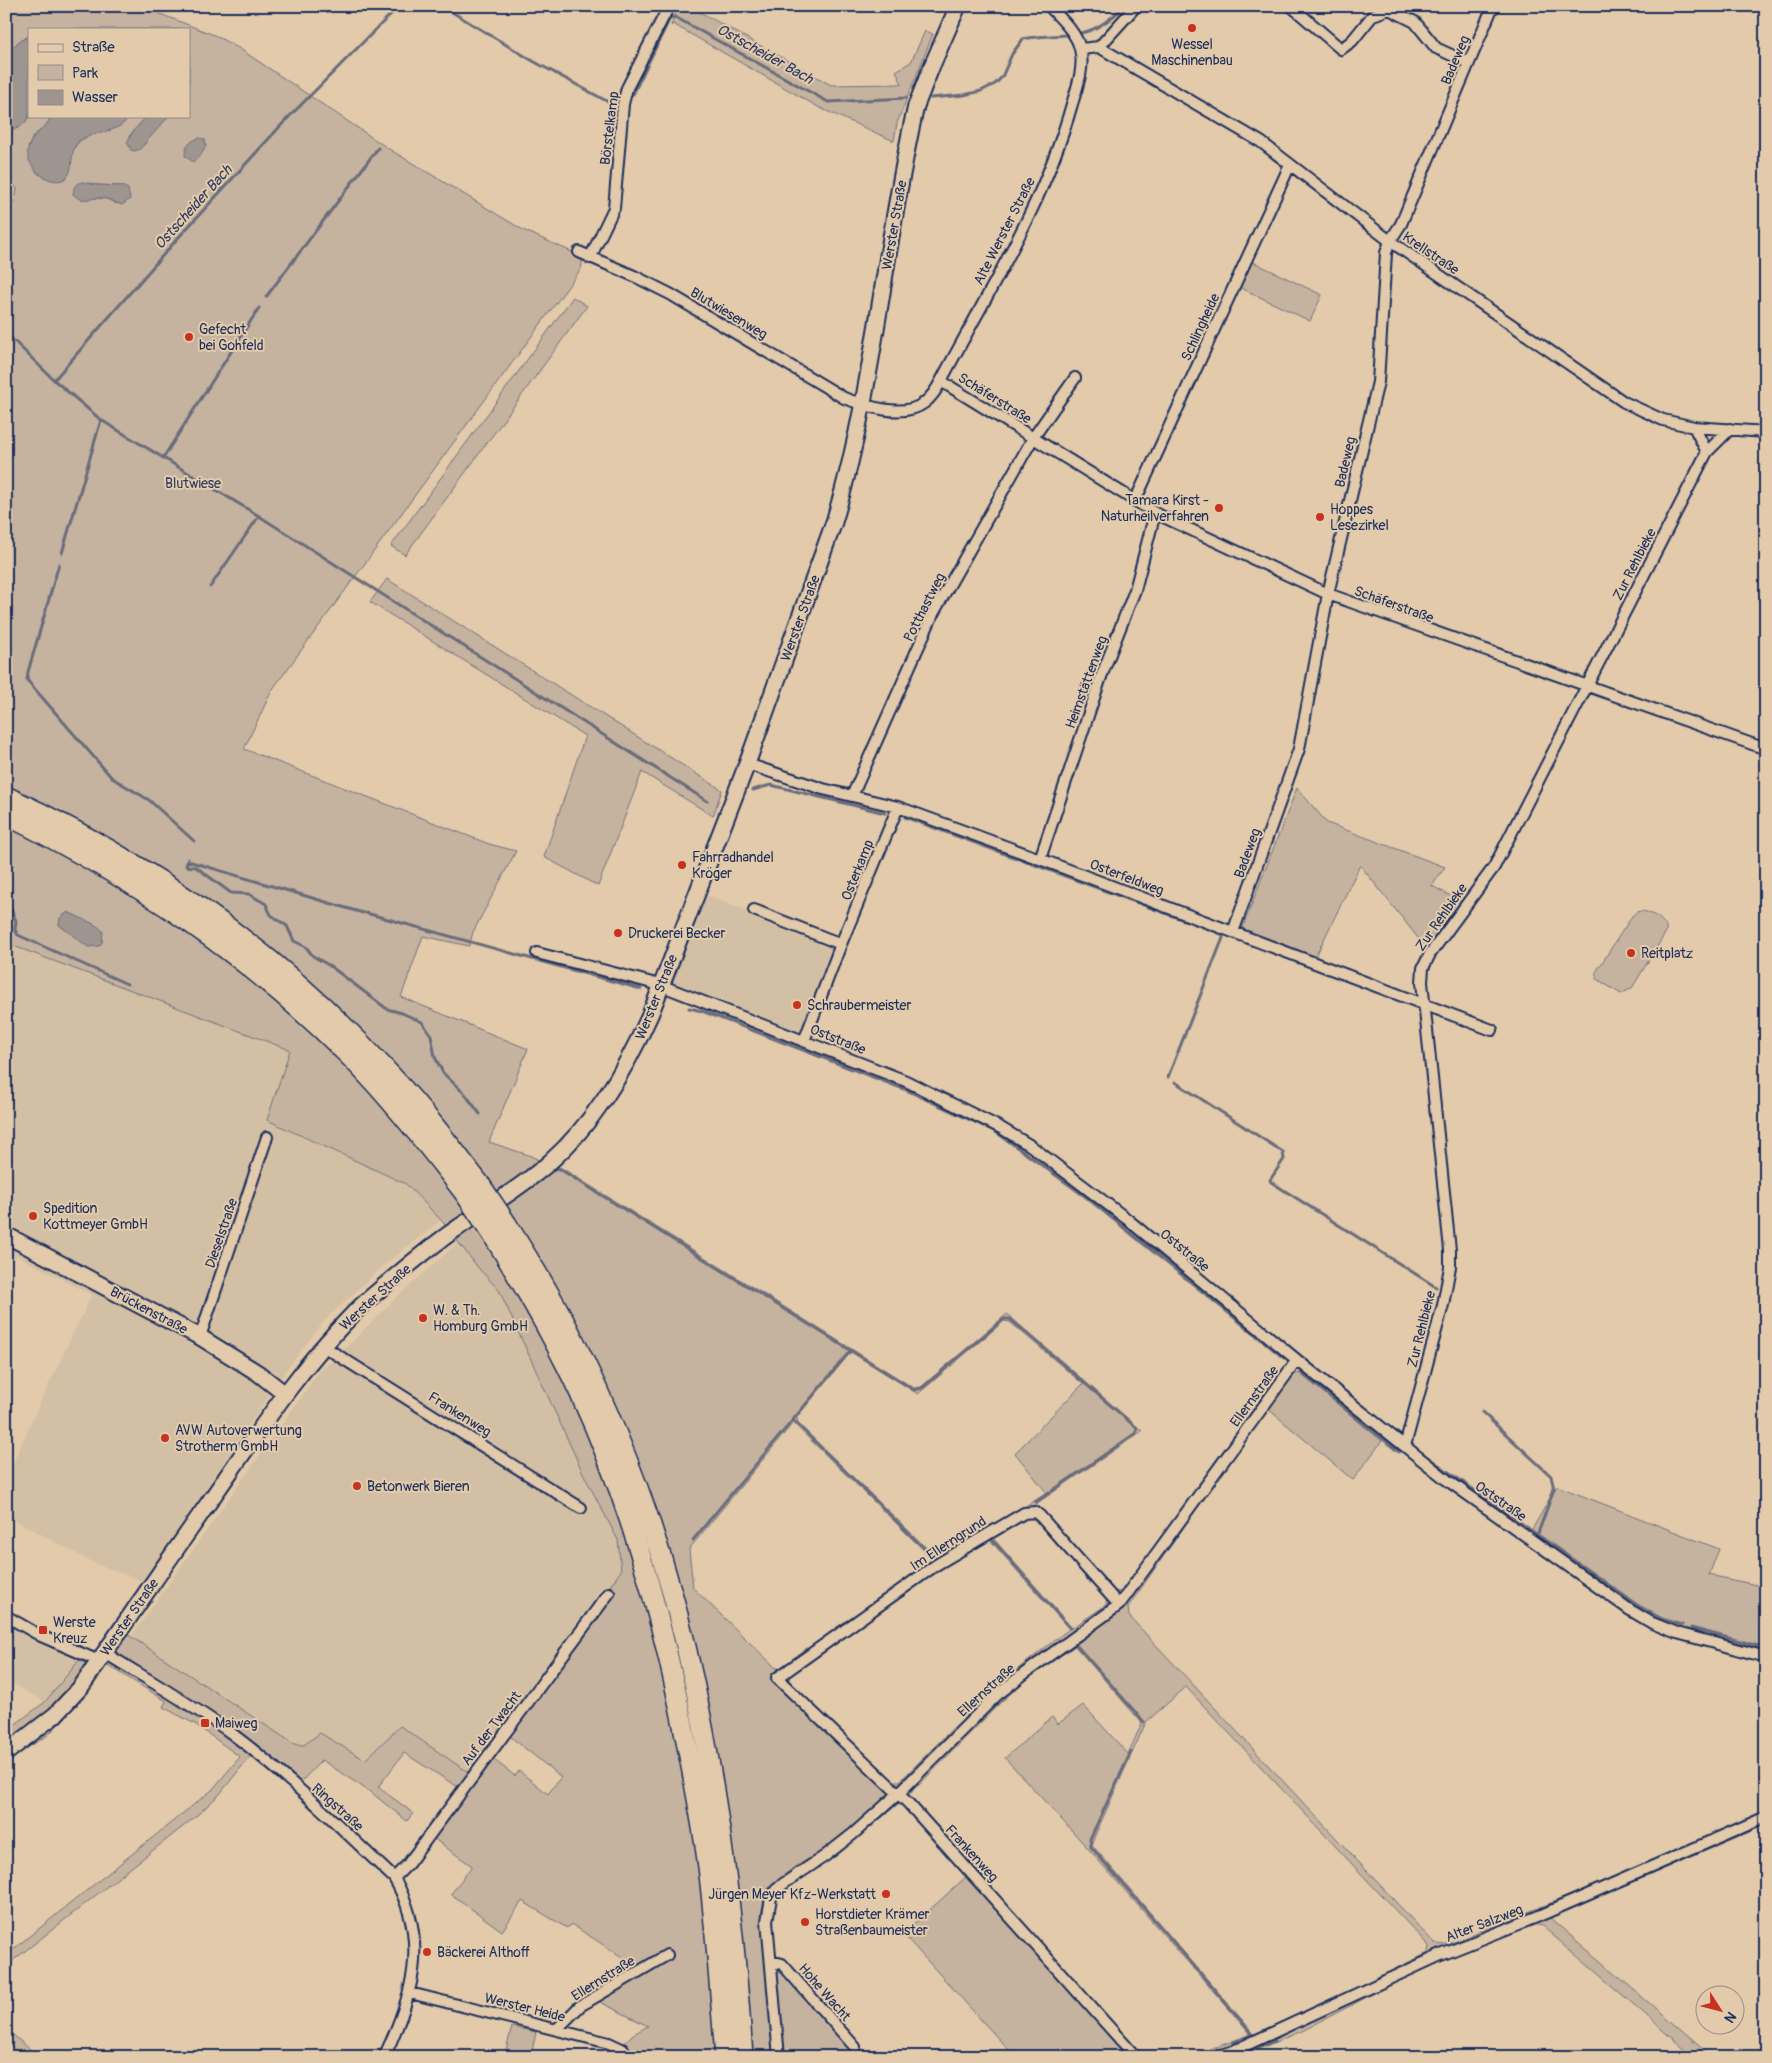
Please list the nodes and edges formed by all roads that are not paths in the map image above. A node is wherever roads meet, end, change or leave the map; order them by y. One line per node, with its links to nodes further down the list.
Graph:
1 (668, 6): 14 (street, Börstelkamp)
2 (958, 6): 17 (main road, Werster Straße)
3 (1049, 6): 8 (street)
4 (1136, 6): 9 (street)
5 (1291, 6): 7 (street)
6 (1493, 6): 10 (street, Badeweg)
7 (1389, 7): 10 (street)
8 (1079, 45): 9 (street); 16 (street, Alte Werster Straße)
9 (1099, 47): 11 (street, Krellstraße)
10 (1469, 63): 12 (street, Badeweg)
11 (1290, 165): 12 (street, Krellstraße); 23 (street, Schlingheide)
12 (1390, 241): 18 (street, Krellstraße); 25 (street, Badeweg)
13 (578, 252): 14 (street, Blutwiesenweg)
14 (590, 258): 17 (street, Blutwiesenweg)
15 (1075, 378): 21 (street, Schäferstraße)
16 (941, 381): 17 (street, Alte Werster Straße); 21 (street, Schäferstraße)
17 (862, 404): 28 (main road, Werster Straße)
18 (1694, 427): 19 (street, Krellstraße); 22 (street)
19 (1730, 430): 20 (street, Krellstraße); 22 (street, Zur Rehlbieke)
20 (1766, 432)
21 (1034, 438): 23 (street, Schäferstraße); 29 (street, Potthastweg)
22 (1707, 452): 26 (street, Zur Rehlbieke)
23 (1135, 501): 24 (street, Schäferstraße)
24 (1155, 513): 25 (street, Schäferstraße); 32 (street, Heimstättenweg)
25 (1328, 594): 26 (street, Schäferstraße); 34 (street, Badeweg)
26 (1586, 686): 27 (street, Schäferstraße); 38 (street, Zur Rehlbieke)
27 (1766, 749)
28 (747, 764): 29 (street, Osterfeldweg); 37 (main road, Werster Straße)
29 (852, 796): 31 (street, Osterfeldweg)
30 (8, 806): 42 (highway, bridge)
31 (898, 807): 32 (street, Osterfeldweg); 35 (street, Osterkamp)
32 (1040, 859): 34 (street, Osterfeldweg)
33 (754, 910): 35 (street)
34 (1233, 932): 38 (street, Osterfeldweg)
35 (841, 944): 40 (street, Osterkamp)
36 (537, 953): 37 (street, Oststraße)
37 (660, 985): 40 (street, Oststraße); 45 (main road, Werster Straße)
38 (1424, 1006): 39 (street, Osterfeldweg); 48 (street, Zur Rehlbieke)
39 (1492, 1030)
40 (804, 1041): 46 (street, Oststraße)
41 (267, 1137): 44 (street, Dieselstraße)
42 (499, 1229): 67 (highway); 68 (highway)
43 (6, 1234): 44 (main road, Brückenstraße)
44 (200, 1337): 47 (main road, Brückenstraße)
45 (323, 1346): 47 (main road, Werster Straße); 49 (street, Frankenweg)
46 (1297, 1360): 48 (street, Oststraße); 51 (street, Ellernstraße)
47 (286, 1394): 53 (main road, Werster Straße)
48 (1404, 1446): 54 (street, Oststraße)
49 (581, 1508)
50 (609, 1593): 59 (street, Auf der Twacht)
51 (1119, 1605): 55 (street, Im Ellerngrund); 57 (street, Ellernstraße)
52 (6, 1616): 53 (street, Ringstraße)
53 (102, 1657): 56 (main road, Werster Straße); 59 (street, Ringstraße)
54 (1766, 1657)
55 (777, 1678): 57 (street, Frankenweg)
56 (6, 1752)
57 (898, 1794): 61 (street, Ellernstraße); 70 (street, Frankenweg)
58 (1766, 1817): 71 (street, Alter Salzweg)
59 (394, 1878): 62 (street, Ringstraße)
60 (667, 1955): 63 (street, Ellernstraße)
61 (771, 1961): 64 (street, Hohe Wacht); 69 (street, Ellernstraße)
62 (410, 1993): 63 (street, Werster Heide); 65 (street, Ringstraße)
63 (557, 2029): 66 (street, Werster Heide)
64 (855, 2047)
65 (384, 2057)
66 (630, 2057)
67 (725, 2057)
68 (743, 2057)
69 (779, 2057)
70 (1136, 2057)
71 (1214, 2057)

